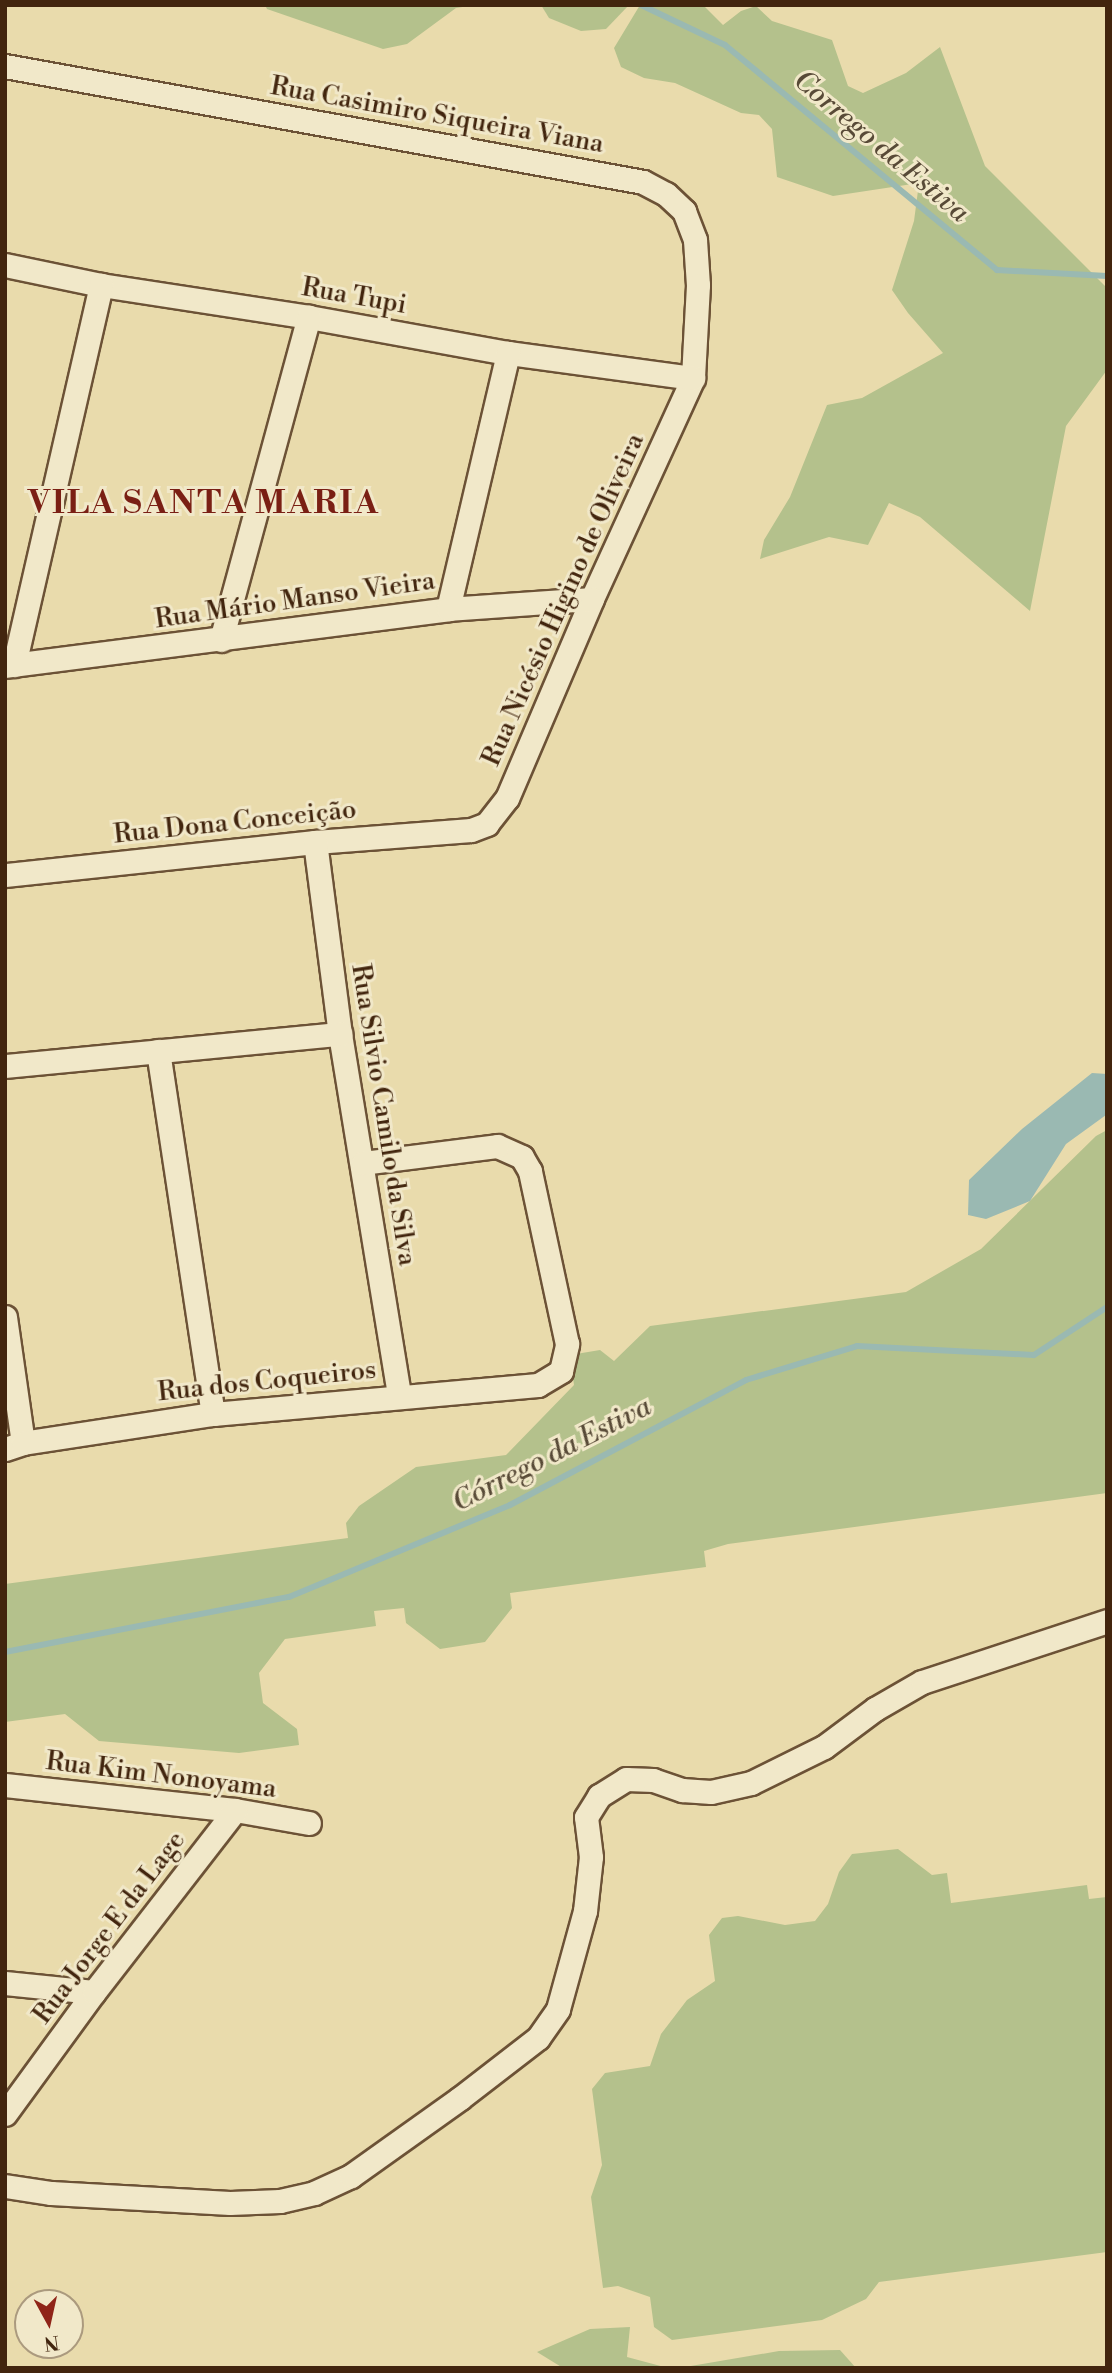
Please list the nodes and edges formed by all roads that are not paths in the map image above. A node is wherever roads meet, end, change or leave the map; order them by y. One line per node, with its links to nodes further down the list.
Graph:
1 (5, 66): 6 (street, Rua Casimiro Siqueira Viana)
2 (5, 265): 3 (street, Rua Tupi)
3 (101, 285): 4 (street, Rua Tupi); 10 (street)
4 (309, 317): 5 (street, Rua Tupi); 9 (street)
5 (508, 354): 6 (street, Rua Tupi); 8 (street)
6 (694, 378): 7 (street, Rua Nicésio Higino de Oliveira)
7 (592, 599): 8 (street, Rua Mário Manso Vieira); 11 (street, Rua Nicésio Higino de Oliveira)
8 (448, 609): 9 (street, Rua Mário Manso Vieira)
9 (221, 640): 10 (street, Rua Mário Manso Vieira)
10 (10, 665)
11 (471, 830): 12 (street, Rua Dona Conceição)
12 (315, 842): 13 (street, Rua Dona Conceição); 14 (street, Rua Silvio Camilo da Silva)
13 (5, 875)
14 (340, 1034): 15 (street); 17 (street, Rua Silvio Camilo da Silva)
15 (158, 1051): 16 (street); 20 (street)
16 (5, 1066)
17 (363, 1163): 19 (street, Rua Silvio Camilo da Silva); 19 (street, Rua dos Coqueiros)
18 (5, 1317): 21 (street)
19 (399, 1395): 20 (street, Rua dos Coqueiros)
20 (213, 1414): 21 (street, Rua dos Coqueiros)
21 (14, 1446)
22 (1107, 1621): 29 (street)
23 (5, 1785): 24 (street, Rua Kim Nonoyama)
24 (235, 1810): 25 (street, Rua Kim Nonoyama); 27 (street, Rua Jorge E da Lage)
25 (309, 1823)
26 (5, 1983): 27 (street)
27 (94, 1992): 28 (street, Rua Jorge E da Lage)
28 (5, 2115)
29 (5, 2186)

